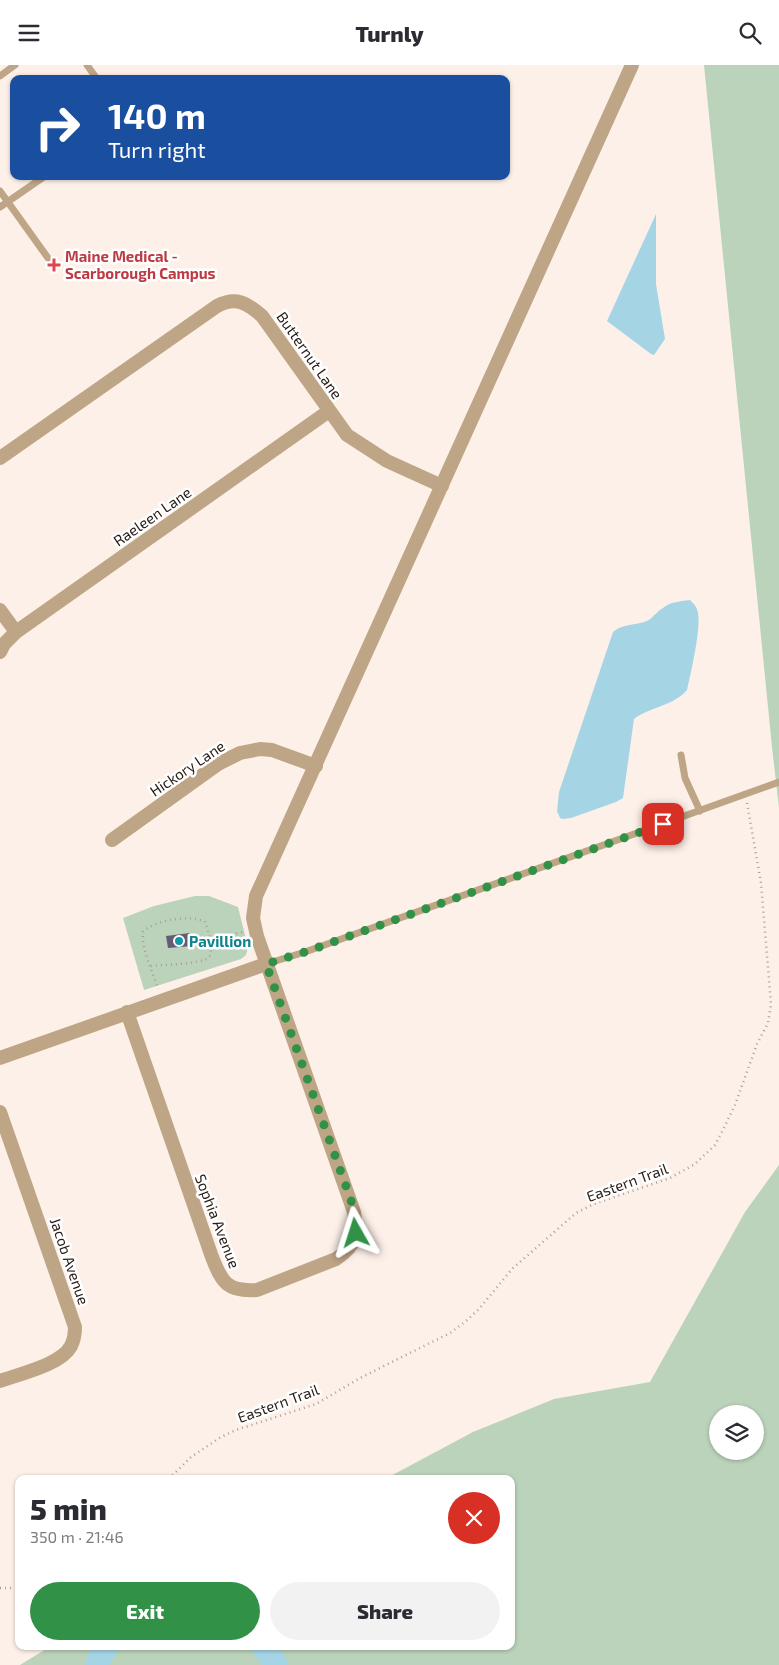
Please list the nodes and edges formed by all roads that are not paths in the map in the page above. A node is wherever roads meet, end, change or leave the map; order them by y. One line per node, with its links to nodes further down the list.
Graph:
1 (15, 65): 3 (lane)
2 (632, 65): 11 (street, Sophia Avenue)
3 (0, 76)
4 (39, 180): 6 (lane)
5 (0, 191): 6 (lane)
6 (8, 202): 7 (lane); 8 (lane)
7 (0, 207)
8 (48, 258)
9 (329, 411): 10 (street, Butternut Lane); 11 (street, Butternut Lane); 13 (street, Raeleen Lane)
10 (0, 458)
11 (442, 486): 16 (street, Sophia Avenue)
12 (0, 610): 13 (street)
13 (16, 631): 14 (street, Raeleen Lane)
14 (0, 652)
15 (681, 755): 18 (lane)
16 (316, 765): 19 (street, Hickory Lane); 20 (street, Sophia Avenue)
17 (779, 782): 18 (lane)
18 (700, 811): 20 (lane)
19 (112, 840)
20 (266, 964): 21 (street); 21 (street, Sophia Avenue)
21 (127, 1012): 22 (street)
22 (0, 1058)
23 (0, 1112): 24 (street, Jacob Avenue)
24 (0, 1381)

